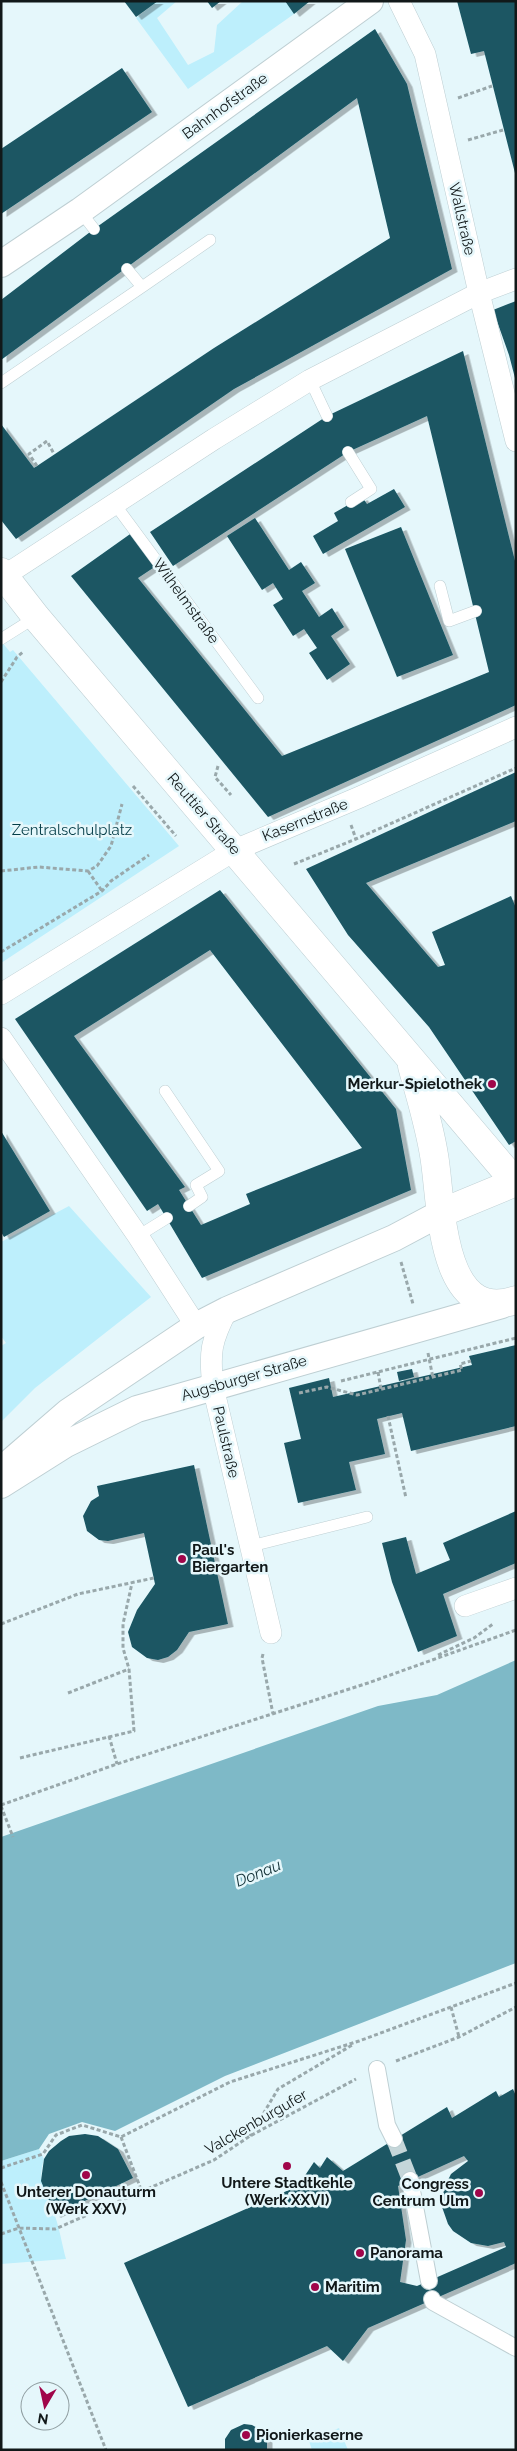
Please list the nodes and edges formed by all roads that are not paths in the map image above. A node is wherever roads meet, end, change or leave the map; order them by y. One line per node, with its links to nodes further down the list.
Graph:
1 (370, 1): 4 (street, Bahnhofstraße)
2 (399, 1): 8 (street, Wallstraße)
3 (210, 240): 7 (lane)
4 (1, 264)
5 (127, 270): 7 (lane)
6 (516, 279): 8 (street)
7 (142, 287): 10 (lane)
8 (479, 293): 9 (street); 12 (street, Wallstraße)
9 (310, 380): 11 (lane); 15 (street)
10 (1, 383)
11 (327, 416)
12 (516, 441)
13 (348, 452): 14 (lane)
14 (351, 502)
15 (114, 503): 16 (street); 21 (lane, Wilhelmstraße)
16 (3, 574): 19 (main road, Reuttier Straße)
17 (440, 586): 18 (lane)
18 (476, 611)
19 (36, 617): 20 (lane); 23 (main road, Reuttier Straße)
20 (1, 639)
21 (258, 698)
22 (516, 727): 23 (street, Kasernstraße)
23 (235, 850): 24 (street, Kasernstraße); 26 (main road, Reuttier Straße)
24 (1, 994)
25 (1, 1038): 32 (street)
26 (408, 1055): 28 (main road, Reuttier Straße); 30 (main road, Reuttier Straße)
27 (165, 1091): 29 (lane)
28 (516, 1182): 30 (main road)
29 (189, 1206)
30 (441, 1213): 33 (main road, Reuttier Straße); 34 (street)
31 (167, 1218): 32 (lane)
32 (138, 1236): 35 (street)
33 (509, 1303): 36 (street, Augsburger Straße)
34 (227, 1310): 35 (street); 36 (street, Paulstraße)
35 (196, 1326): 37 (street)
36 (213, 1387): 38 (street, Augsburger Straße); 40 (street, Paulstraße)
37 (1, 1470)
38 (1, 1485)
39 (366, 1516): 40 (lane)
40 (250, 1546): 43 (street, Paulstraße)
41 (516, 1588): 42 (street)
42 (465, 1606)
43 (271, 1633)
44 (377, 2069): 45 (street)
45 (394, 2139)
46 (410, 2180): 47 (street)
47 (429, 2281)
48 (432, 2299): 49 (street)
49 (516, 2348)

